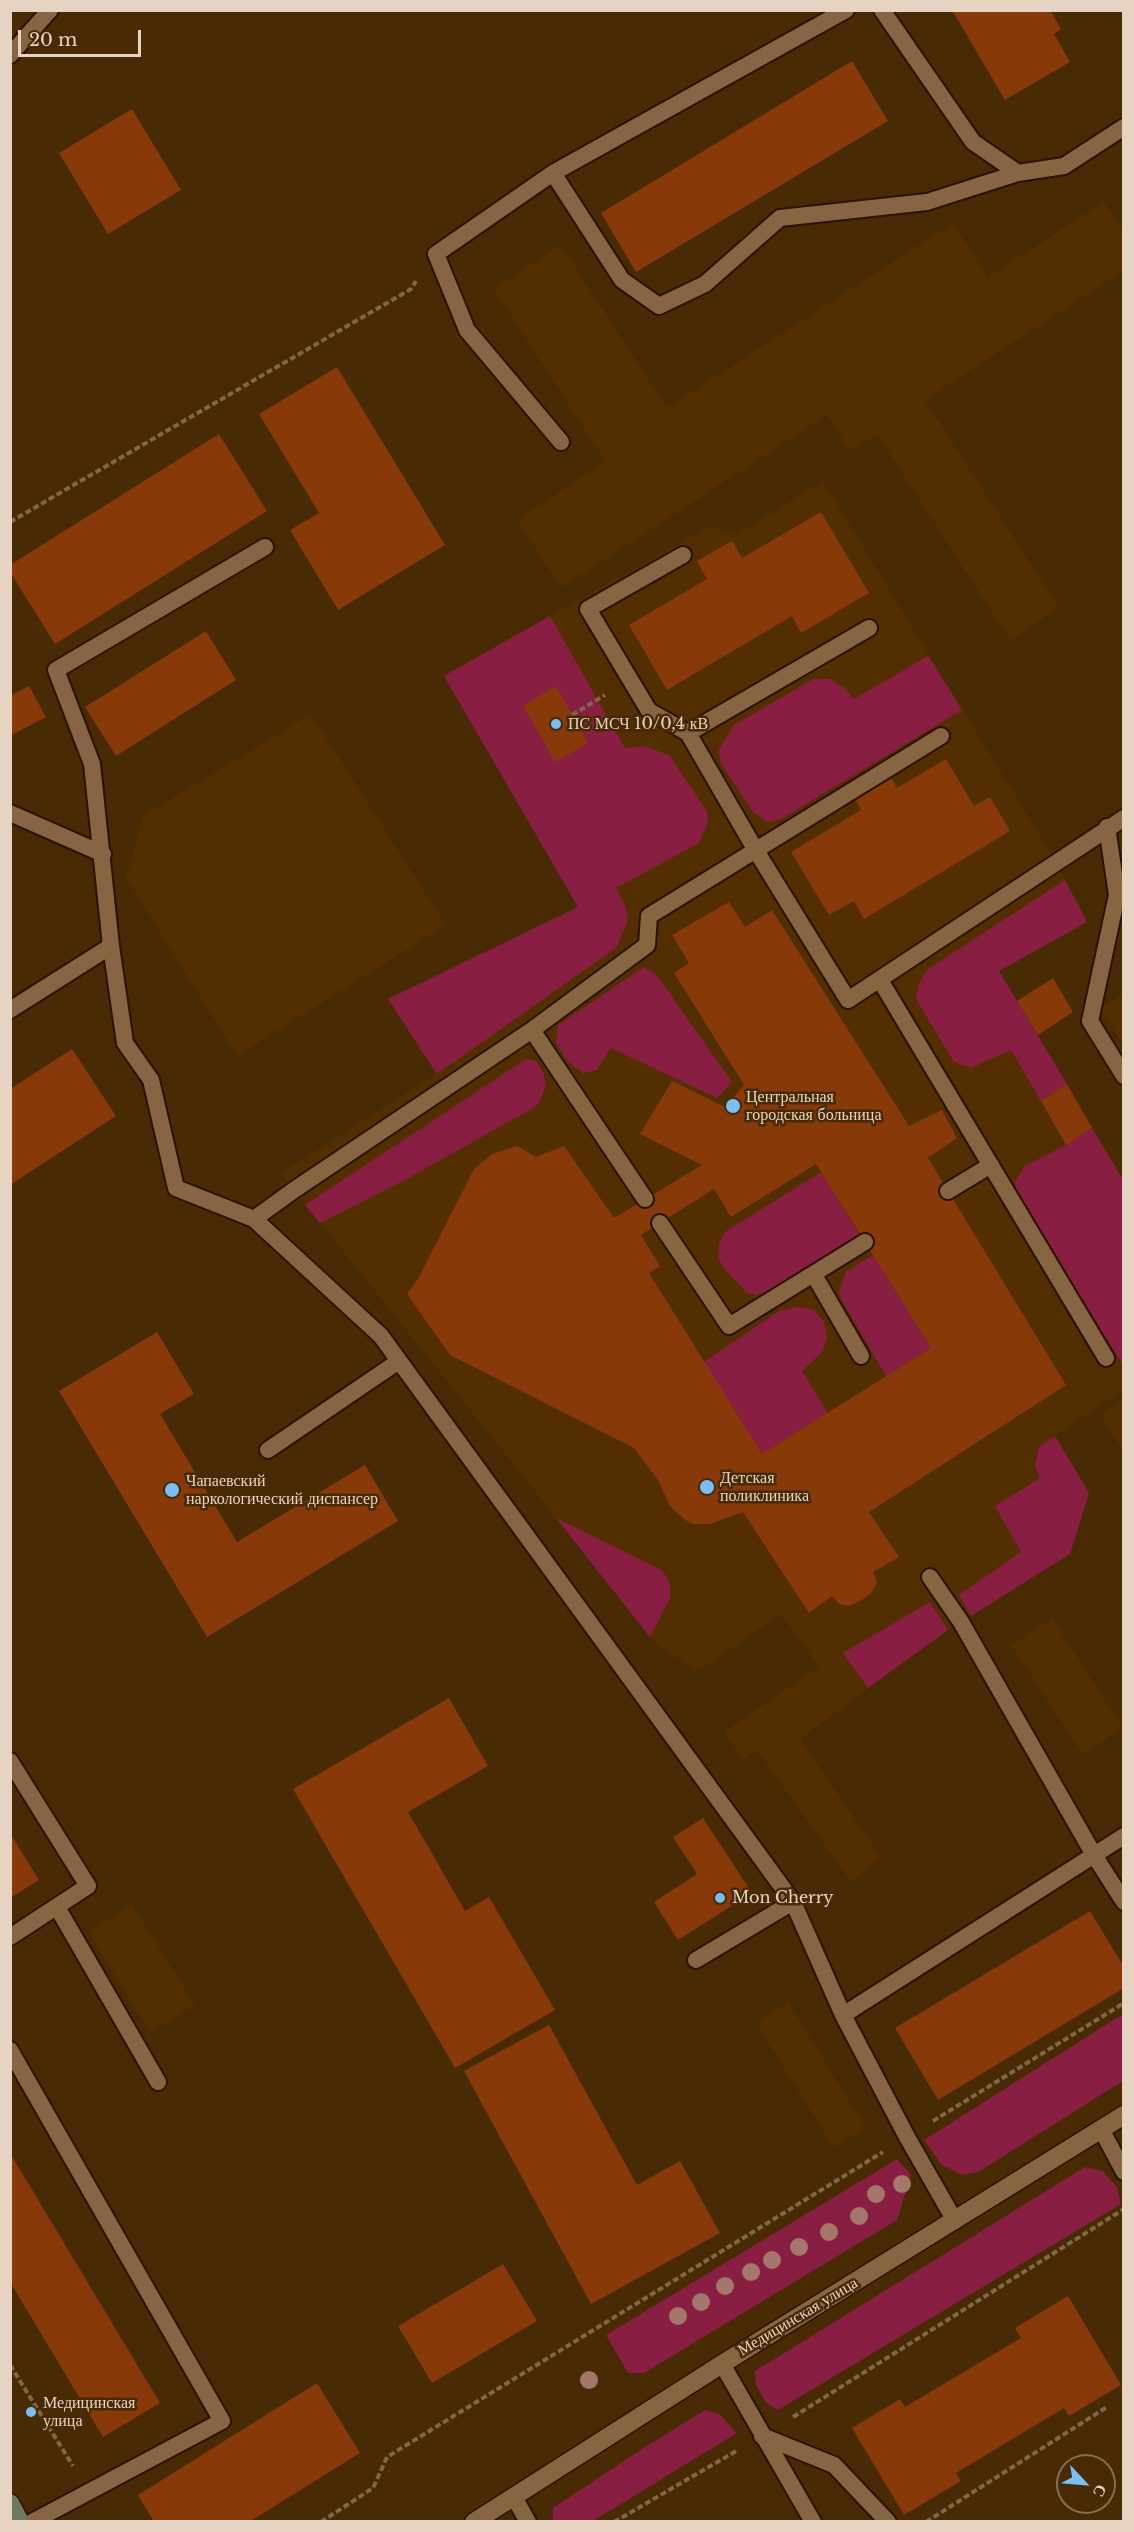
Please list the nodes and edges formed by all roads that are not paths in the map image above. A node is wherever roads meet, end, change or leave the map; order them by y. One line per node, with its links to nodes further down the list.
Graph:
1 (50, 10): 4 (lane)
2 (846, 10): 6 (lane)
3 (882, 10): 7 (lane)
4 (10, 55)
5 (1124, 127): 7 (lane)
6 (553, 173): 7 (lane); 8 (lane)
7 (1018, 173)
8 (561, 442)
9 (265, 547): 18 (lane)
10 (683, 555): 12 (lane)
11 (868, 628): 12 (lane)
12 (688, 733): 17 (lane)
13 (941, 736): 17 (lane)
14 (10, 813): 18 (lane)
15 (1124, 818): 16 (lane)
16 (1107, 827): 20 (lane); 23 (lane)
17 (755, 849): 20 (lane); 22 (lane)
18 (103, 855): 19 (lane)
19 (111, 946): 21 (lane); 27 (lane)
20 (880, 980): 24 (lane)
21 (10, 1011)
22 (532, 1030): 26 (lane); 27 (lane)
23 (1124, 1076)
24 (991, 1165): 25 (lane); 32 (lane)
25 (948, 1191)
26 (645, 1199)
27 (254, 1219): 33 (lane)
28 (660, 1222): 30 (lane)
29 (865, 1242): 30 (lane)
30 (814, 1275): 31 (lane)
31 (861, 1356)
32 (1106, 1358)
33 (399, 1361): 34 (lane); 39 (lane)
34 (268, 1450)
35 (930, 1577): 38 (lane)
36 (10, 1761): 41 (lane)
37 (1124, 1836): 38 (lane)
38 (1094, 1855): 40 (lane); 44 (lane)
39 (793, 1902): 43 (lane); 44 (lane)
40 (1124, 1902)
41 (57, 1907): 42 (lane); 46 (lane)
42 (10, 1937)
43 (696, 1960)
44 (843, 2014): 50 (lane)
45 (10, 2050): 56 (lane)
46 (158, 2082)
47 (1124, 2115): 48 (street, Медицинская улица)
48 (1101, 2129): 49 (lane); 50 (street, Медицинская улица)
49 (1124, 2172)
50 (955, 2221): 51 (street, Медицинская улица)
51 (722, 2364): 52 (lane); 53 (street, Медицинская улица)
52 (762, 2436): 59 (lane); 60 (lane)
53 (514, 2497): 57 (street, Медицинская улица); 58 (lane)
54 (10, 2503): 55 (street)
55 (20, 2522)
56 (32, 2522)
57 (474, 2522)
58 (528, 2522)
59 (813, 2522)
60 (888, 2522)

